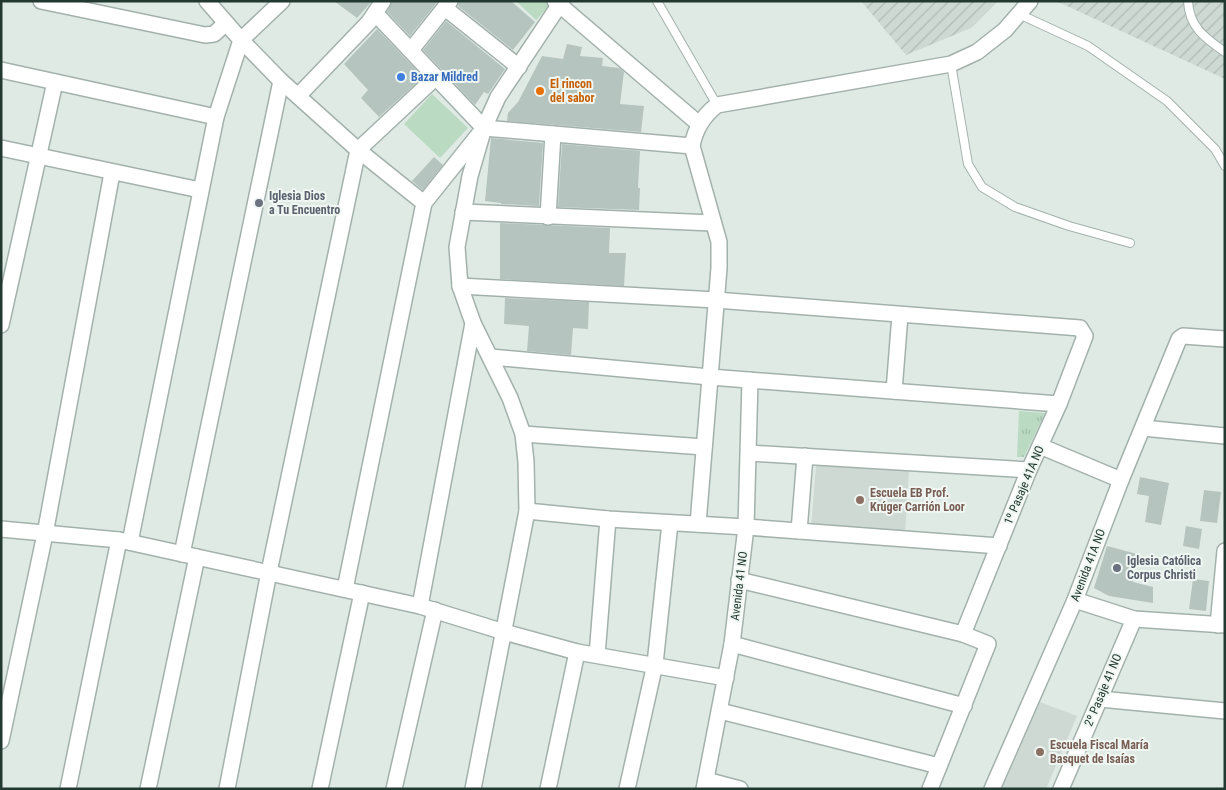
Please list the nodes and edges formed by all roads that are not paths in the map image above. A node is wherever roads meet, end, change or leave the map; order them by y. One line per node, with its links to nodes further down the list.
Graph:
1 (40, 1): 11 (street)
2 (207, 1): 11 (street)
3 (282, 1): 12 (street)
4 (657, 1): 22 (lane)
5 (1030, 1): 10 (street)
6 (1188, 1): 14 (lane)
7 (559, 3): 16 (street); 24 (street)
8 (448, 5): 13 (street); 16 (street)
9 (379, 7): 13 (street); 21 (street)
10 (1019, 14): 15 (street); 31 (lane)
11 (226, 23): 12 (street)
12 (241, 40): 19 (street); 23 (street)
13 (411, 50): 18 (street)
14 (1225, 52)
15 (951, 64): 22 (street); 38 (lane)
16 (519, 67): 25 (street)
17 (1, 70): 20 (street)
18 (435, 78): 25 (street); 29 (street)
19 (281, 81): 21 (street); 70 (street)
20 (55, 82): 23 (street); 30 (street)
21 (298, 96): 29 (street)
22 (717, 105): 24 (street)
23 (216, 117): 33 (street)
24 (699, 124): 27 (street)
25 (484, 128): 26 (street); 34 (street); 35 (street)
26 (553, 134): 27 (street); 36 (street)
27 (692, 146): 37 (street)
28 (1, 148): 30 (street)
29 (358, 150): 34 (street); 71 (street)
30 (37, 156): 32 (street); 43 (street)
31 (1225, 166)
32 (112, 173): 33 (street); 66 (street)
33 (200, 190): 67 (street)
34 (424, 203): 73 (street)
35 (463, 212): 36 (street); 39 (street)
36 (548, 217): 37 (street)
37 (712, 223): 40 (street)
38 (1130, 243)
39 (460, 286): 40 (street); 42 (street)
40 (716, 300): 41 (street); 46 (street)
41 (900, 315): 48 (street); 49 (street, 1º Pasaje 41A NO)
42 (473, 322): 45 (street); 76 (street)
43 (1, 325)
44 (1225, 339): 50 (street, Avenida 41A NO)
45 (491, 357): 46 (street); 51 (street)
46 (710, 377): 47 (street); 54 (street)
47 (750, 380): 48 (street); 55 (street, Avenida 41 NO)
48 (894, 391): 49 (street)
49 (1059, 404): 53 (street, 1º Pasaje 41A NO)
50 (1143, 428): 52 (street); 58 (street, Avenida 41A NO)
51 (523, 434): 54 (street); 59 (street)
52 (1225, 436)
53 (1040, 446): 57 (street, 1º Pasaje 41A NO); 58 (street)
54 (704, 447): 62 (street)
55 (749, 452): 56 (street); 63 (street, Avenida 41 NO)
56 (805, 456): 57 (street); 65 (street)
57 (1029, 470): 68 (street, 1º Pasaje 41A NO)
58 (1121, 480): 75 (street, Avenida 41A NO)
59 (528, 511): 60 (street); 80 (street)
60 (608, 519): 61 (street); 84 (street)
61 (670, 523): 62 (street); 85 (street)
62 (698, 524): 63 (street)
63 (746, 527): 65 (street); 72 (street, Avenida 41 NO)
64 (1, 529): 66 (street)
65 (799, 531): 68 (street)
66 (45, 534): 67 (street); 91 (street)
67 (124, 541): 70 (street); 94 (street)
68 (998, 546): 81 (street, 1º Pasaje 41A NO)
69 (1225, 551): 79 (street)
70 (190, 556): 71 (street); 95 (street)
71 (269, 572): 73 (street); 96 (street)
72 (739, 580): 81 (street); 82 (street, Avenida 41 NO)
73 (345, 589): 74 (street)
74 (362, 593): 76 (street); 97 (street)
75 (1075, 600): 78 (street); 104 (street, Avenida 41A NO)
76 (420, 606): 77 (street)
77 (435, 610): 80 (street); 98 (street)
78 (1134, 619): 79 (street); 87 (street, 2º Pasaje 41 NO)
79 (1221, 625)
80 (504, 632): 83 (street); 99 (street)
81 (963, 634): 88 (street)
82 (732, 644): 86 (street, Avenida 41 NO); 88 (street)
83 (577, 652): 84 (street); 100 (street)
84 (597, 655): 85 (street)
85 (655, 664): 86 (street); 101 (street)
86 (726, 678): 90 (street, Avenida 41 NO)
87 (1100, 699): 89 (street); 105 (street, 2º Pasaje 41 NO)
88 (964, 706): 92 (street)
89 (1225, 711)
90 (720, 712): 92 (street); 93 (street, Avenida 41 NO)
91 (1, 741)
92 (939, 766): 103 (street)
93 (705, 784): 102 (street)
94 (68, 789)
95 (148, 789)
96 (228, 789)
97 (320, 789)
98 (394, 789)
99 (473, 789)
100 (548, 789)
101 (627, 789)
102 (740, 789)
103 (930, 789)
104 (992, 789)
105 (1061, 789)

